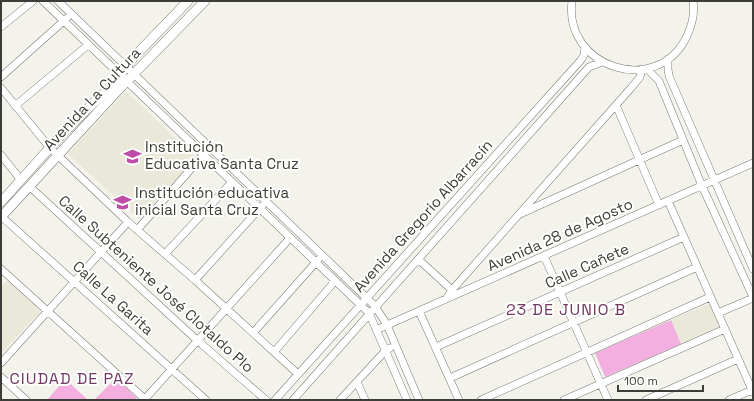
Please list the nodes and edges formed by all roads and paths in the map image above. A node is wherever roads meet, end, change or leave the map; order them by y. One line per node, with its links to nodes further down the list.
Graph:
1 (33, 1): 10 (street)
2 (43, 1): 9 (street)
3 (58, 1): 8 (street)
4 (188, 1): 15 (main road, Avenida La Cultura)
5 (205, 1): 17 (main road, Avenida La Cultura)
6 (572, 1): 12 (street)
7 (693, 1): 13 (street)
8 (71, 14): 9 (street); 15 (street)
9 (64, 21): 11 (street); 18 (street)
10 (1, 27)
11 (88, 45): 19 (street); 22 (street)
12 (585, 46): 14 (street); 63 (street, Avenida Gregorio Albarracín)
13 (668, 59): 16 (street); 32 (street)
14 (602, 62): 16 (street); 51 (street, Avenida Gregorio Albarracín)
15 (126, 67): 17 (street); 19 (main road, Avenida La Cultura)
16 (645, 69): 21 (street); 23 (street)
17 (134, 74): 19 (main road, Avenida La Cultura); 25 (street)
18 (1, 77)
19 (123, 78): 24 (main road, Avenida La Cultura); 27 (street); 28 (main road, Avenida La Cultura)
20 (1, 88): 22 (street)
21 (616, 105): 29 (street); 41 (street)
22 (15, 106): 24 (street)
23 (683, 140): 29 (street); 35 (street)
24 (50, 148): 28 (street); 31 (main road, Avenida La Cultura)
25 (210, 148): 27 (street); 36 (street)
26 (1, 155): 31 (street)
27 (204, 155): 33 (street); 44 (street)
28 (58, 156): 34 (main road, Avenida La Cultura); 43 (street)
29 (639, 160): 39 (street); 41 (street)
30 (753, 163): 32 (street, Avenida 28 de Agosto)
31 (21, 180): 38 (main road, Avenida La Cultura)
32 (714, 181): 35 (street, Avenida 28 de Agosto); 54 (street)
33 (232, 182): 40 (street); 48 (street)
34 (29, 186): 42 (main road, Avenida La Cultura); 47 (street, Calle Subteniente José Clotaldo Plo)
35 (702, 186): 37 (street, Avenida 28 de Agosto); 64 (street)
36 (266, 201): 40 (street); 49 (street)
37 (668, 201): 39 (street, Avenida 28 de Agosto); 45 (street)
38 (1, 202)
39 (659, 205): 50 (street, Avenida 28 de Agosto)
40 (259, 208): 46 (street); 56 (street)
41 (518, 215): 60 (street)
42 (1, 217): 59 (street, Calle La Garita)
43 (128, 222): 44 (street); 47 (street)
44 (138, 230): 48 (street)
45 (684, 237): 53 (street); 61 (street, Calle Cañete)
46 (290, 238): 52 (street); 68 (street)
47 (101, 252): 59 (street); 78 (street, Calle Subteniente José Clotaldo Plo)
48 (165, 254): 56 (street)
49 (323, 255): 52 (street); 63 (street)
50 (544, 256): 61 (street); 65 (street, Avenida 28 de Agosto)
51 (418, 259): 60 (street); 67 (street, Avenida Gregorio Albarracín)
52 (316, 262): 58 (street); 77 (street)
53 (697, 267): 62 (street); 73 (street)
54 (753, 269)
55 (4, 272): 57 (street); 69 (street)
56 (195, 280): 68 (street)
57 (1, 281)
58 (335, 281): 66 (street); 82 (street)
59 (74, 282): 69 (street); 86 (street, Calle La Garita)
60 (452, 290): 65 (street)
61 (560, 292): 73 (street); 80 (street, Calle Cañete)
62 (710, 297): 72 (street); 83 (street)
63 (367, 298): 66 (street, Avenida Gregorio Albarracín); 67 (street)
64 (753, 298): 72 (street)
65 (446, 299): 70 (street, Avenida 28 de Agosto)
66 (361, 306): 71 (street); 87 (street, Avenida Gregorio Albarracín)
67 (375, 306): 71 (street, Avenida Gregorio Albarracín); 74 (street)
68 (227, 309): 77 (street); 78 (street)
69 (48, 311): 85 (street); 94 (street)
70 (419, 311): 74 (street, Avenida 28 de Agosto); 80 (street)
71 (369, 313): 76 (street); 98 (street, Avenida Gregorio Albarracín)
72 (718, 313): 75 (street)
73 (574, 322): 83 (street); 89 (street)
74 (386, 325): 76 (street, Avenida 28 de Agosto); 79 (street)
75 (725, 329): 84 (street); 91 (street)
76 (376, 330): 81 (street)
77 (253, 333): 82 (street)
78 (198, 341): 86 (street); 96 (street, Calle Subteniente José Clotaldo Plo)
79 (396, 346): 81 (street); 102 (street)
80 (436, 347): 89 (street)
81 (386, 350): 90 (street); 101 (street)
82 (274, 352): 87 (street)
83 (587, 352): 91 (street); 104 (street)
84 (738, 359): 92 (street); 107 (street)
85 (1, 363)
86 (172, 369): 94 (street); 95 (street, Calle La Garita)
87 (298, 374): 97 (street, Avenida Gregorio Albarracín)
88 (1, 377): 93 (street)
89 (450, 378): 103 (street)
90 (357, 382): 99 (street); 100 (street)
91 (601, 383): 105 (street); 106 (street)
92 (752, 391): 108 (street)
93 (26, 400)
94 (145, 400)
95 (206, 400)
96 (266, 400)
97 (275, 400)
98 (293, 400)
99 (340, 400)
100 (365, 400)
101 (407, 400)
102 (419, 400)
103 (460, 400)
104 (481, 400)
105 (564, 400)
106 (608, 400)
107 (646, 400)
108 (729, 400)

